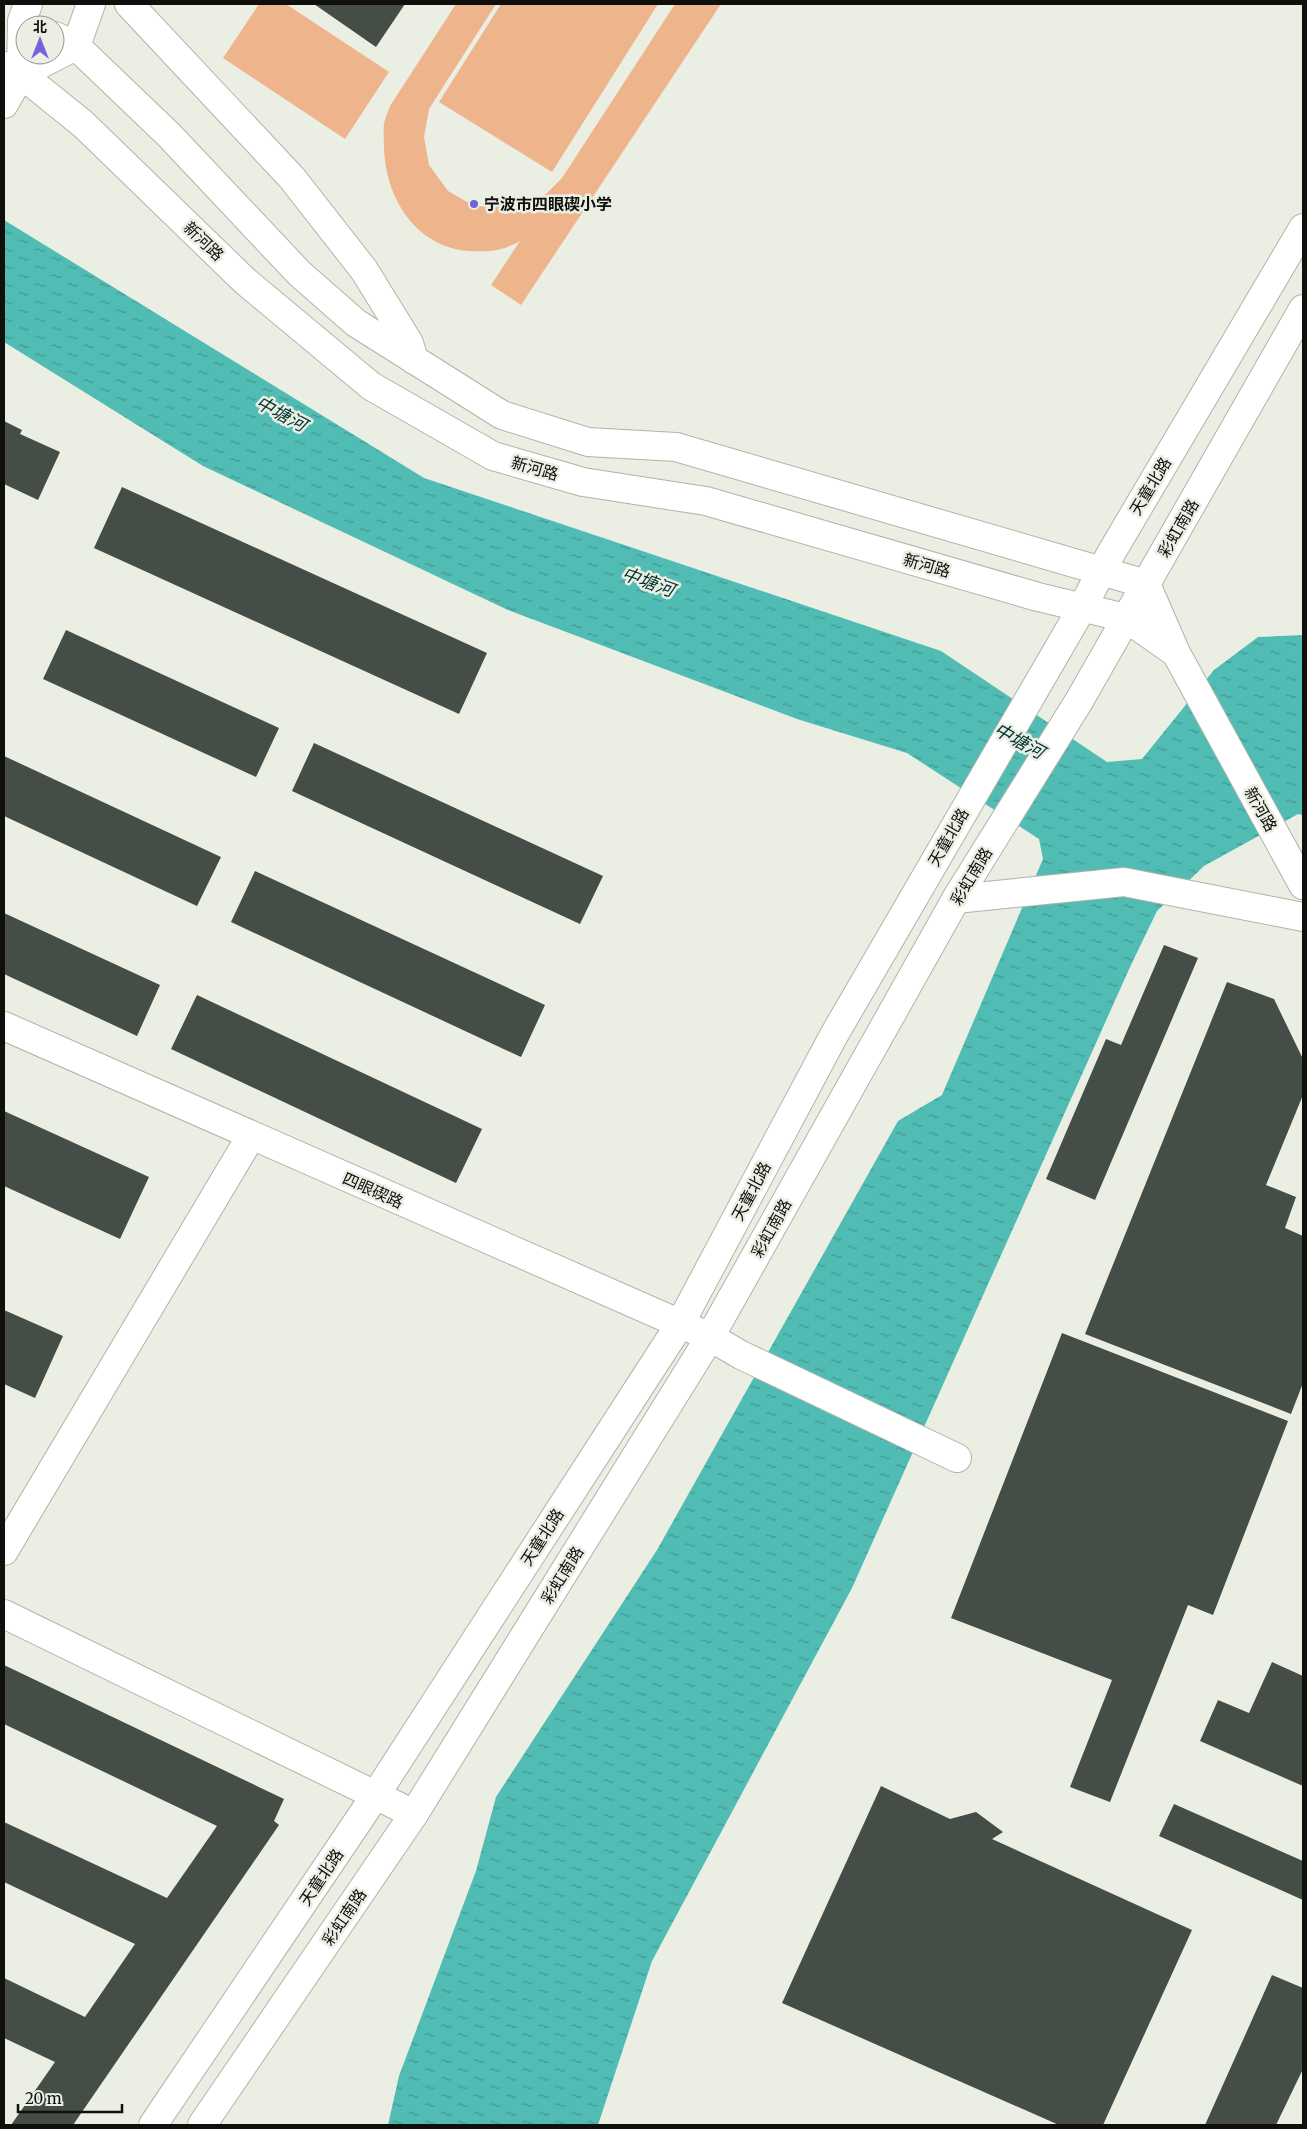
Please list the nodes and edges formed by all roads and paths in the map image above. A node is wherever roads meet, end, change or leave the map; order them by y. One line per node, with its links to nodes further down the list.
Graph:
1 (91, 4): 3 (main road)
2 (129, 4): 9 (main road)
3 (66, 41): 5 (main road); 9 (main road)
4 (15, 56): 5 (main road)
5 (13, 70): 6 (main road); 12 (main road, 新河路)
6 (4, 104)
7 (1303, 228): 10 (main road, 天童北路)
8 (1303, 309): 11 (main road, 彩虹南路)
9 (414, 360): 10 (main road)
10 (1102, 571): 11 (main road); 12 (main road, 天童北路)
11 (1146, 584): 13 (main road, 彩虹南路); 14 (main road, 新河路)
12 (1082, 608): 13 (main road, 新河路); 20 (main road, 天童北路)
13 (1126, 618): 14 (main road, 新河路); 16 (main road, 彩虹南路)
14 (1176, 654): 15 (main road, 新河路)
15 (1303, 885)
16 (956, 899): 17 (main road); 21 (main road, 彩虹南路)
17 (1303, 917)
18 (4, 1026): 19 (main road, 四眼碶路)
19 (251, 1136): 20 (main road, 四眼碶路); 23 (main road)
20 (680, 1324): 21 (main road, 四眼碶路); 25 (main road, 天童北路)
21 (710, 1337): 22 (main road, 四眼碶路); 26 (main road, 彩虹南路)
22 (957, 1458)
23 (4, 1551)
24 (4, 1614): 25 (main road)
25 (375, 1796): 26 (main road); 27 (main road, 天童北路)
26 (414, 1814): 28 (main road, 彩虹南路)
27 (153, 2125)
28 (202, 2125)

